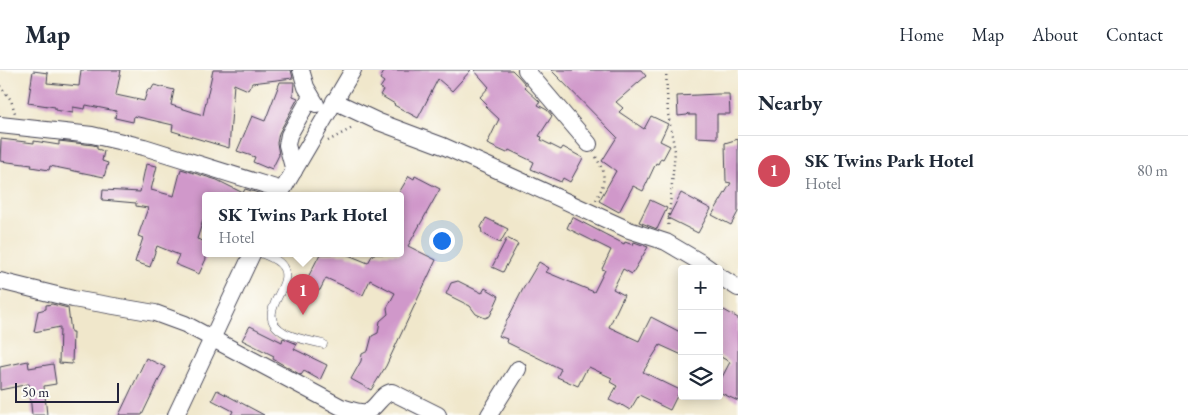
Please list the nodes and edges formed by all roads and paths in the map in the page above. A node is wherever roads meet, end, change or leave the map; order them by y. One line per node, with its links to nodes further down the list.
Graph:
1 (301, 70): 6 (street)
2 (353, 70): 7 (street)
3 (526, 70): 12 (street)
4 (666, 70): 18 (path)
5 (0, 86): 11 (path)
6 (311, 96): 8 (street); 14 (street)
7 (334, 101): 8 (street); 17 (street)
8 (324, 119): 13 (street)
9 (0, 125): 11 (street)
10 (355, 126): 13 (path)
11 (18, 127): 15 (street)
12 (589, 144): 17 (path)
13 (308, 146): 14 (street)
14 (294, 171): 16 (street)
15 (278, 192)
16 (282, 192)
17 (591, 213): 18 (street)
18 (666, 242): 21 (street)
19 (251, 257): 25 (street)
20 (270, 257): 26 (lane)
21 (704, 265)
22 (723, 279): 24 (street)
23 (0, 282): 25 (street)
24 (738, 288)
25 (211, 339): 28 (street); 29 (street)
26 (323, 344)
27 (518, 369): 30 (street)
28 (176, 415)
29 (438, 415)
30 (489, 415)

